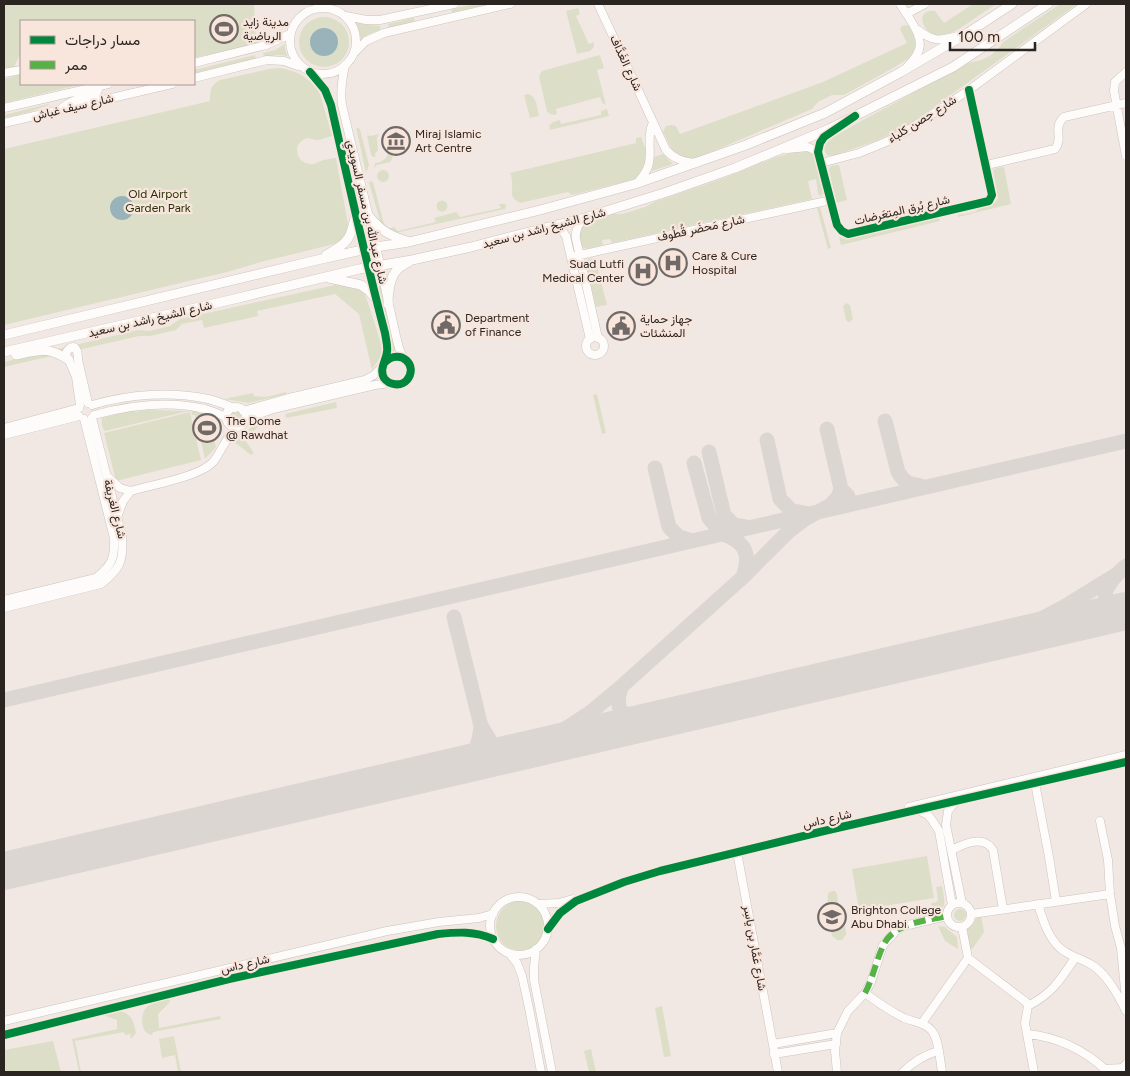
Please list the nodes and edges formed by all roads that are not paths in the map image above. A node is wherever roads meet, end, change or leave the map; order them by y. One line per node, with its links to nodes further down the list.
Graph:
1 (454, 4): 9 (street)
2 (510, 4): 12 (street)
3 (598, 4): 34 (street, شارع الغَدَّاف)
4 (900, 4): 10 (street)
5 (925, 4): 10 (street)
6 (1012, 4): 15 (main road, شارع الشيخ راشد بن سعيد)
7 (1048, 4): 33 (main road, شارع الشيخ راشد بن سعيد)
8 (1086, 4): 28 (street, شارع حِصن كلباء)
9 (420, 12): 11 (street); 12 (street)
10 (906, 14): 13 (street)
11 (345, 16): 14 (street); 16 (street)
12 (424, 23): 16 (street)
13 (914, 27): 15 (street); 22 (street)
14 (290, 34): 17 (street); 19 (street)
15 (966, 34): 22 (main road, شارع الشيخ راشد بن سعيد)
16 (353, 54): 18 (street)
17 (195, 63)
18 (345, 65): 21 (street); 45 (street, شارع عبدالله بن مسفر السويدي)
19 (300, 67): 21 (street); 25 (street)
20 (20, 70): 24 (street)
21 (310, 72): 44 (street, شارع عبدالله بن مسفر السويدي)
22 (901, 72): 39 (main road, شارع الشيخ راشد بن سعيد)
23 (1126, 72): 30 (street)
24 (4, 73)
25 (195, 78)
26 (94, 85): 31 (street, شارع سيف غباش); 32 (street)
27 (168, 85): 32 (street, شارع سيف غباش)
28 (969, 90): 40 (street, شارع حِصن كلباء); 41 (street, شارع بُرق المِتعَرضات)
29 (1126, 103): 30 (street)
30 (1118, 105): 38 (street); 41 (street)
31 (4, 108)
32 (61, 110): 35 (street, شارع سيف غباش)
33 (855, 116): 36 (main road, شارع الشيخ راشد بن سعيد); 37 (street)
34 (653, 122): 39 (street, شارع الغَدَّاف); 42 (street)
35 (4, 123)
36 (780, 150): 37 (street); 46 (main road, شارع الشيخ راشد بن سعيد)
37 (818, 152): 40 (street, شارع بُرق المِتعَرضات)
38 (1126, 156)
39 (695, 163): 42 (main road, شارع الشيخ راشد بن سعيد)
40 (821, 164): 43 (street, شارع بُرق المِتعَرضات)
41 (986, 165): 43 (street, شارع بُرق المِتعَرضات)
42 (635, 184): 48 (main road, شارع الشيخ راشد بن سعيد)
43 (831, 200): 51 (street, شارع مَحضَر قُطُوف)
44 (356, 213): 50 (street, شارع عبدالله بن مسفر السويدي); 52 (main road)
45 (368, 215): 48 (main road); 49 (street, شارع عبدالله بن مسفر السويدي)
46 (584, 218): 47 (main road, شارع الشيخ راشد بن سعيد); 51 (street)
47 (553, 225): 51 (street); 53 (main road, شارع الشيخ راشد بن سعيد)
48 (409, 242): 49 (main road, شارع الشيخ راشد بن سعيد)
49 (376, 247): 50 (main road, شارع الشيخ راشد بن سعيد); 54 (street, شارع عبدالله بن مسفر السويدي)
50 (363, 250): 52 (main road, شارع الشيخ راشد بن سعيد); 55 (street, شارع عبدالله بن مسفر السويدي)
51 (575, 256): 60 (street)
52 (317, 260): 59 (main road, شارع الشيخ راشد بن سعيد)
53 (412, 260): 54 (main road, شارع الشيخ راشد بن سعيد); 58 (main road)
54 (379, 265): 55 (main road, شارع الشيخ راشد بن سعيد); 58 (street, شارع عبدالله بن مسفر السويدي)
55 (367, 267): 56 (main road, شارع الشيخ راشد بن سعيد); 57 (street, شارع عبدالله بن مسفر السويدي)
56 (323, 278): 57 (main road); 61 (main road, شارع الشيخ راشد بن سعيد)
57 (376, 299): 65 (street, شارع عبدالله بن مسفر السويدي)
58 (388, 304): 63 (street, شارع عبدالله بن مسفر السويدي)
59 (4, 335)
60 (594, 338)
61 (4, 352)
62 (4, 358): 64 (main road)
63 (403, 358): 65 (street); 66 (street)
64 (69, 360): 68 (street, شارع الغريفة); 68 (street, شارع الغريفة)
65 (384, 364): 66 (street); 69 (street)
66 (390, 383): 71 (street)
67 (234, 408): 68 (street); 69 (street); 70 (street)
68 (86, 411): 70 (street); 73 (street); 74 (street); 76 (street, شارع الغريفة); 79 (street, شارع الغريفة)
69 (243, 411): 71 (street)
70 (227, 419): 72 (street); 75 (street)
71 (246, 419): 72 (street)
72 (236, 427): 75 (street)
73 (4, 428)
74 (4, 435)
75 (224, 444): 77 (street)
76 (107, 476): 77 (street); 78 (street, شارع الغريفة)
77 (131, 490): 78 (street)
78 (117, 517): 80 (street, شارع الغريفة)
79 (4, 600)
80 (4, 608)
81 (1126, 755): 93 (street, شارع داس)
82 (1126, 762): 83 (street, شارع داس)
83 (1035, 783): 84 (street, شارع داس); 91 (street)
84 (956, 801): 85 (street, شارع داس); 87 (street)
85 (918, 810): 87 (street); 88 (street, شارع داس)
86 (1100, 821): 90 (street)
87 (942, 830): 89 (street)
88 (737, 852): 101 (street, شارع داس); 119 (street, شارع عَمَّار بن ياسِر)
89 (948, 852): 92 (street); 95 (street); 96 (street)
90 (1110, 894): 91 (street); 107 (street)
91 (1056, 901): 94 (street)
92 (962, 903): 95 (street); 98 (street)
93 (538, 904): 97 (street); 101 (street)
94 (1038, 904): 96 (street); 105 (street)
95 (952, 905): 99 (street)
96 (1003, 909): 98 (street)
97 (493, 914): 102 (street); 113 (street, شارع داس)
98 (972, 914): 100 (street)
99 (947, 916): 100 (street); 109 (street)
100 (962, 927): 106 (street)
101 (548, 929): 103 (street)
102 (494, 939): 104 (street); 117 (street, شارع داس)
103 (536, 949): 104 (street); 127 (street)
104 (509, 953): 126 (street)
105 (1074, 957): 108 (street); 111 (street)
106 (968, 958): 111 (street); 114 (street)
107 (1124, 973): 108 (street); 110 (street)
108 (1109, 982): 112 (street)
109 (865, 993): 114 (street); 115 (street)
110 (1126, 1000)
111 (1028, 1006): 116 (street)
112 (1126, 1010)
113 (4, 1020)
114 (922, 1024): 122 (street)
115 (837, 1033): 118 (street); 120 (street)
116 (1027, 1034): 125 (street); 132 (street)
117 (4, 1035)
118 (812, 1037): 119 (street); 121 (street)
119 (772, 1044): 123 (street, شارع عَمَّار بن ياسِر)
120 (836, 1044): 121 (street); 129 (street)
121 (813, 1047): 123 (street)
122 (938, 1051): 130 (street); 131 (street)
123 (774, 1054): 128 (street, شارع عَمَّار بن ياسِر)
124 (1123, 1068): 125 (street)
125 (1106, 1071)
126 (541, 1072)
127 (552, 1072)
128 (778, 1072)
129 (837, 1072)
130 (903, 1072)
131 (942, 1072)
132 (1034, 1072)

